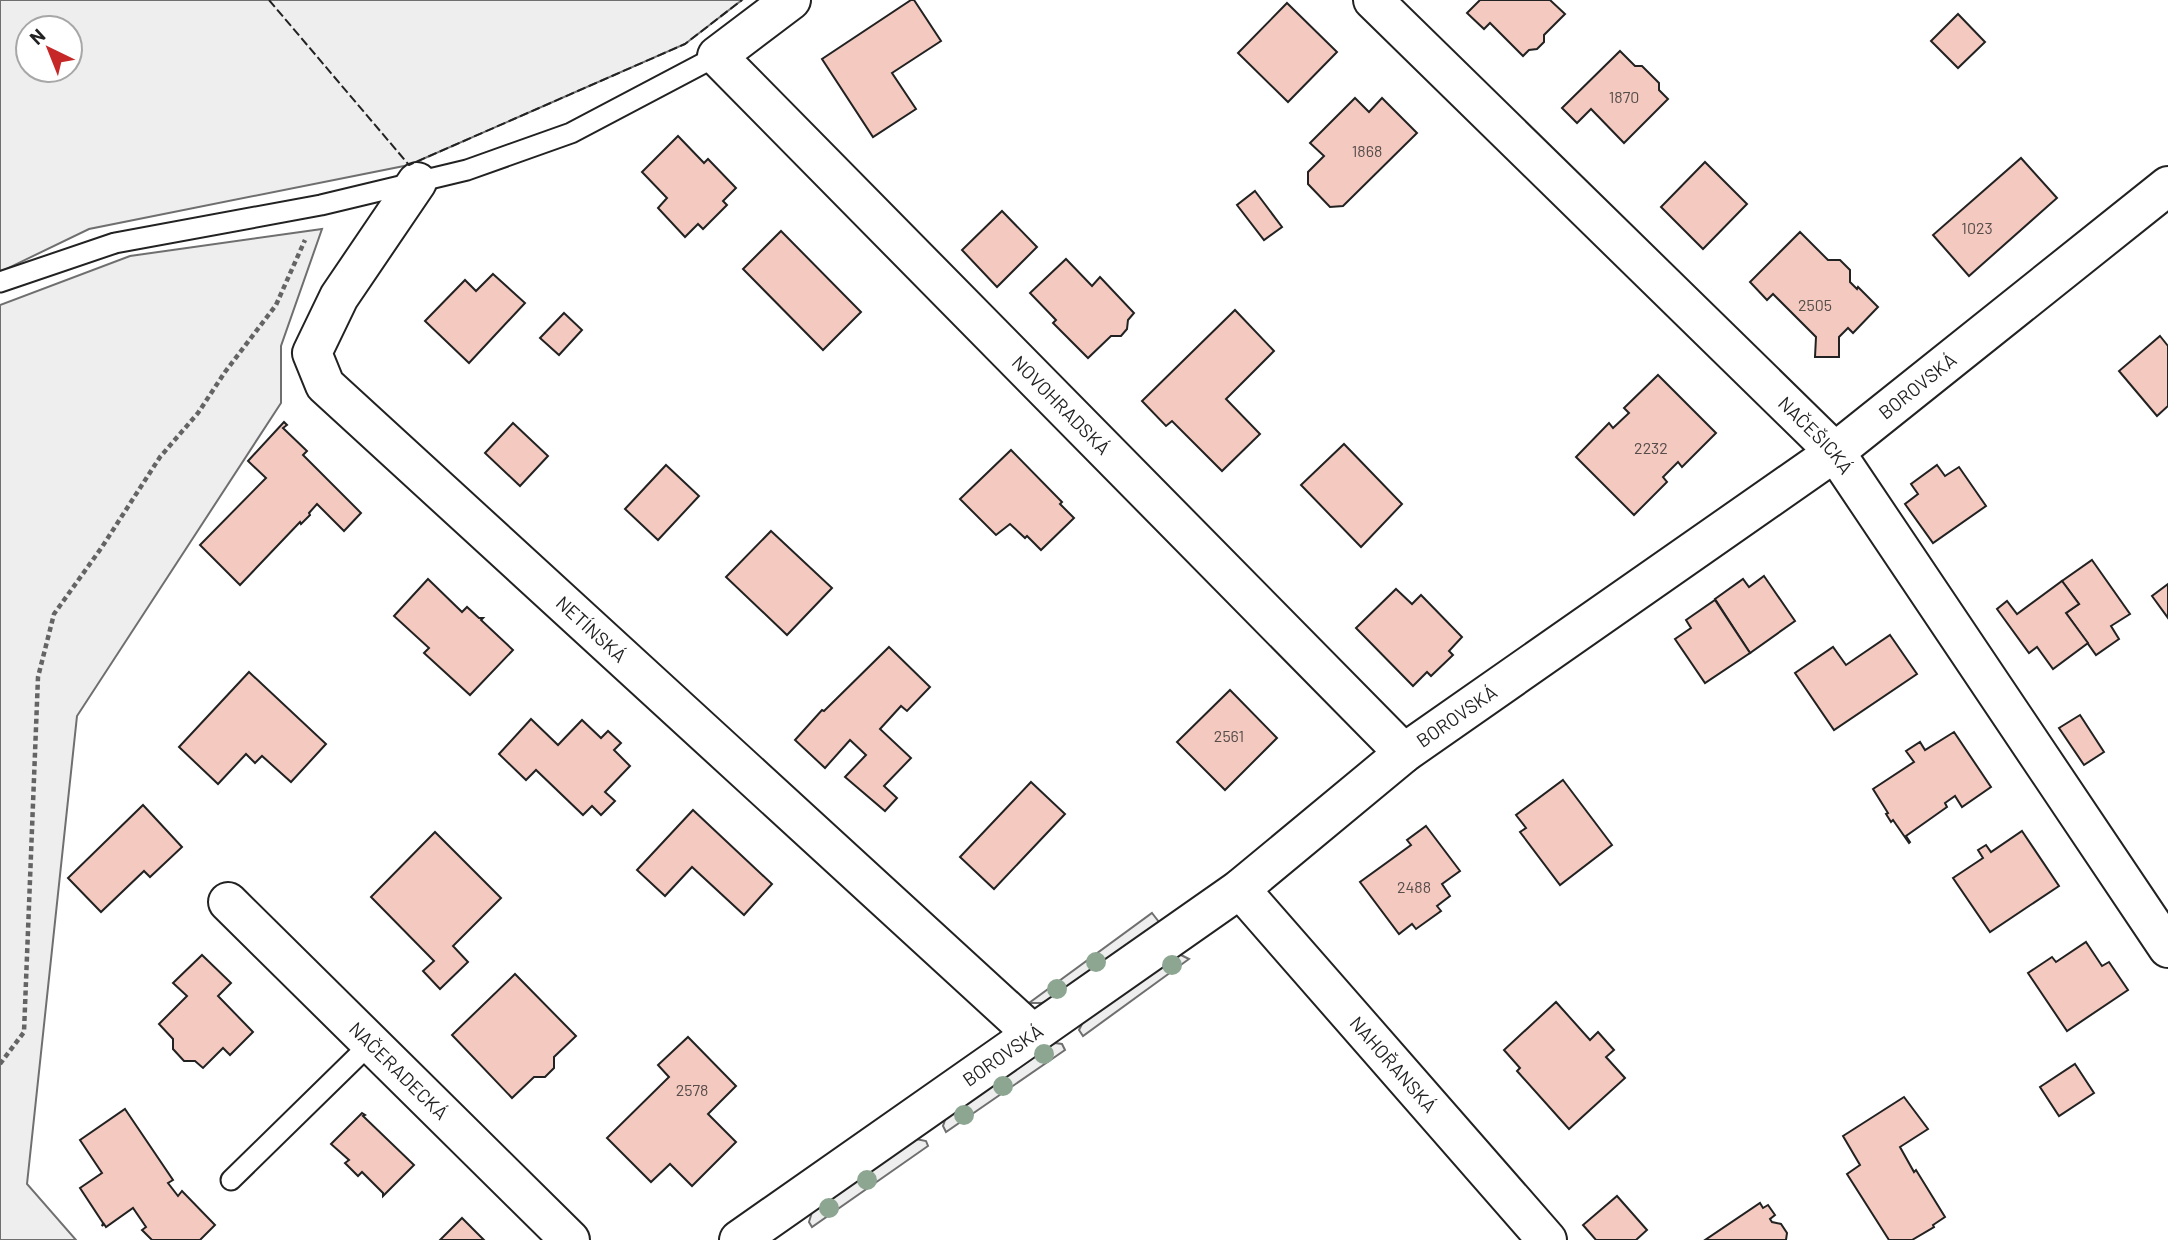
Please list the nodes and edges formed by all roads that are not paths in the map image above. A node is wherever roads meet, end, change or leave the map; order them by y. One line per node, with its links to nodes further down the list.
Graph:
1 (791, 0): 3 (street)
2 (1373, 0): 7 (street, NAČEŠICKÁ)
3 (717, 56): 4 (lane); 8 (street, NOVOHRADSKÁ)
4 (417, 182): 6 (lane); 12 (street, NETÍNSKÁ)
5 (2168, 186): 7 (street, BOROVSKÁ)
6 (0, 282)
7 (1835, 452): 8 (street, BOROVSKÁ); 11 (street, NAČEŠICKÁ)
8 (1404, 753): 9 (street, BOROVSKÁ)
9 (1240, 889): 12 (street, BOROVSKÁ); 17 (street, NAHOŘANSKÁ)
10 (228, 902): 13 (street, NAČERADECKÁ)
11 (2168, 948)
12 (1032, 1033): 16 (street, BOROVSKÁ)
13 (371, 1043): 14 (lane); 15 (street, NAČERADECKÁ)
14 (231, 1180)
15 (570, 1240)
16 (739, 1240)
17 (1547, 1240)

